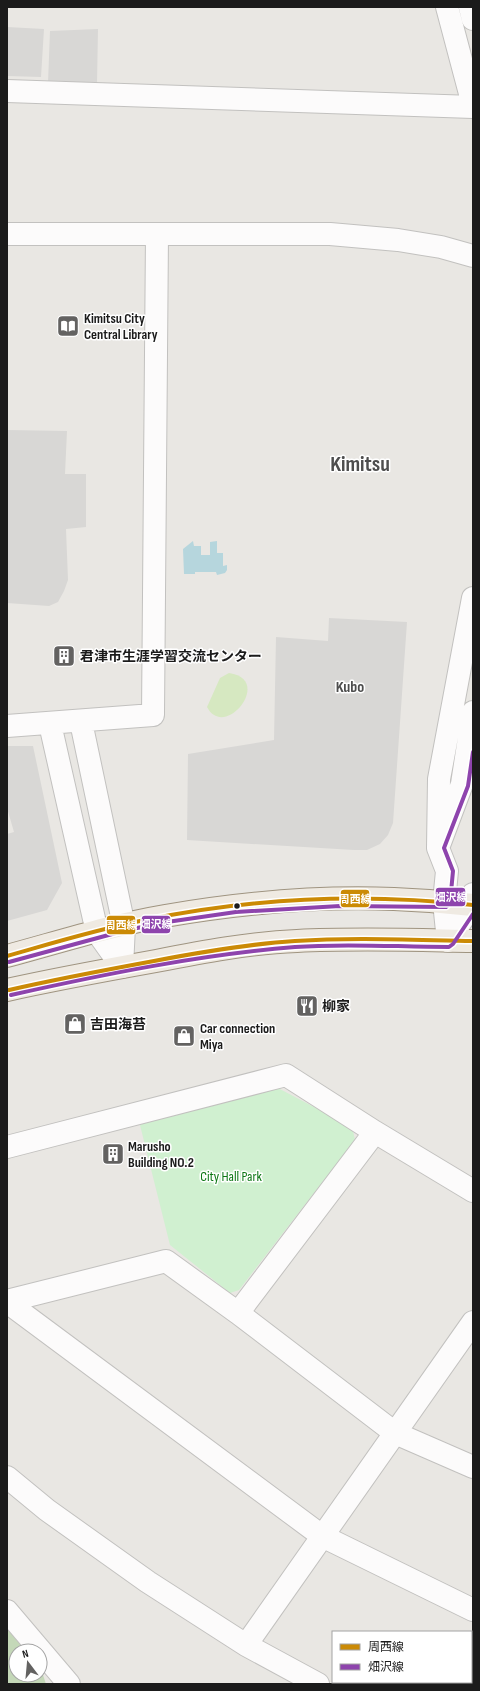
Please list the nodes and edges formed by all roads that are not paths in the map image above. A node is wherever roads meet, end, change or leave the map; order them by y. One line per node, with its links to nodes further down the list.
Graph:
1 (447, 7): 5 (street)
2 (470, 7): 3 (street)
3 (473, 19)
4 (7, 91): 5 (street)
5 (473, 106)
6 (7, 234): 7 (street)
7 (156, 234): 8 (street); 11 (street)
8 (473, 256)
9 (473, 598): 14 (street)
10 (473, 712): 14 (street)
11 (82, 722): 12 (street); 17 (street)
12 (50, 724): 13 (street); 18 (street)
13 (7, 726)
14 (438, 848): 16 (street)
15 (473, 901): 16 (main road); 19 (street)
16 (444, 902): 17 (main road); 19 (street)
17 (124, 926): 18 (main road); 22 (street)
18 (97, 932): 21 (main road); 22 (street)
19 (448, 941): 20 (main road); 22 (main road)
20 (473, 941)
21 (7, 956)
22 (122, 967): 23 (main road)
23 (7, 990)
24 (375, 1132): 25 (street); 26 (street); 28 (street)
25 (7, 1147)
26 (473, 1191)
27 (7, 1301): 28 (street); 33 (street)
28 (238, 1313): 30 (street)
29 (473, 1322): 30 (street)
30 (395, 1433): 31 (street); 33 (street)
31 (473, 1467)
32 (7, 1477): 36 (street)
33 (322, 1536): 35 (street); 36 (street)
34 (7, 1610): 37 (street)
35 (473, 1610)
36 (246, 1645): 38 (street)
37 (69, 1684)
38 (318, 1684)

